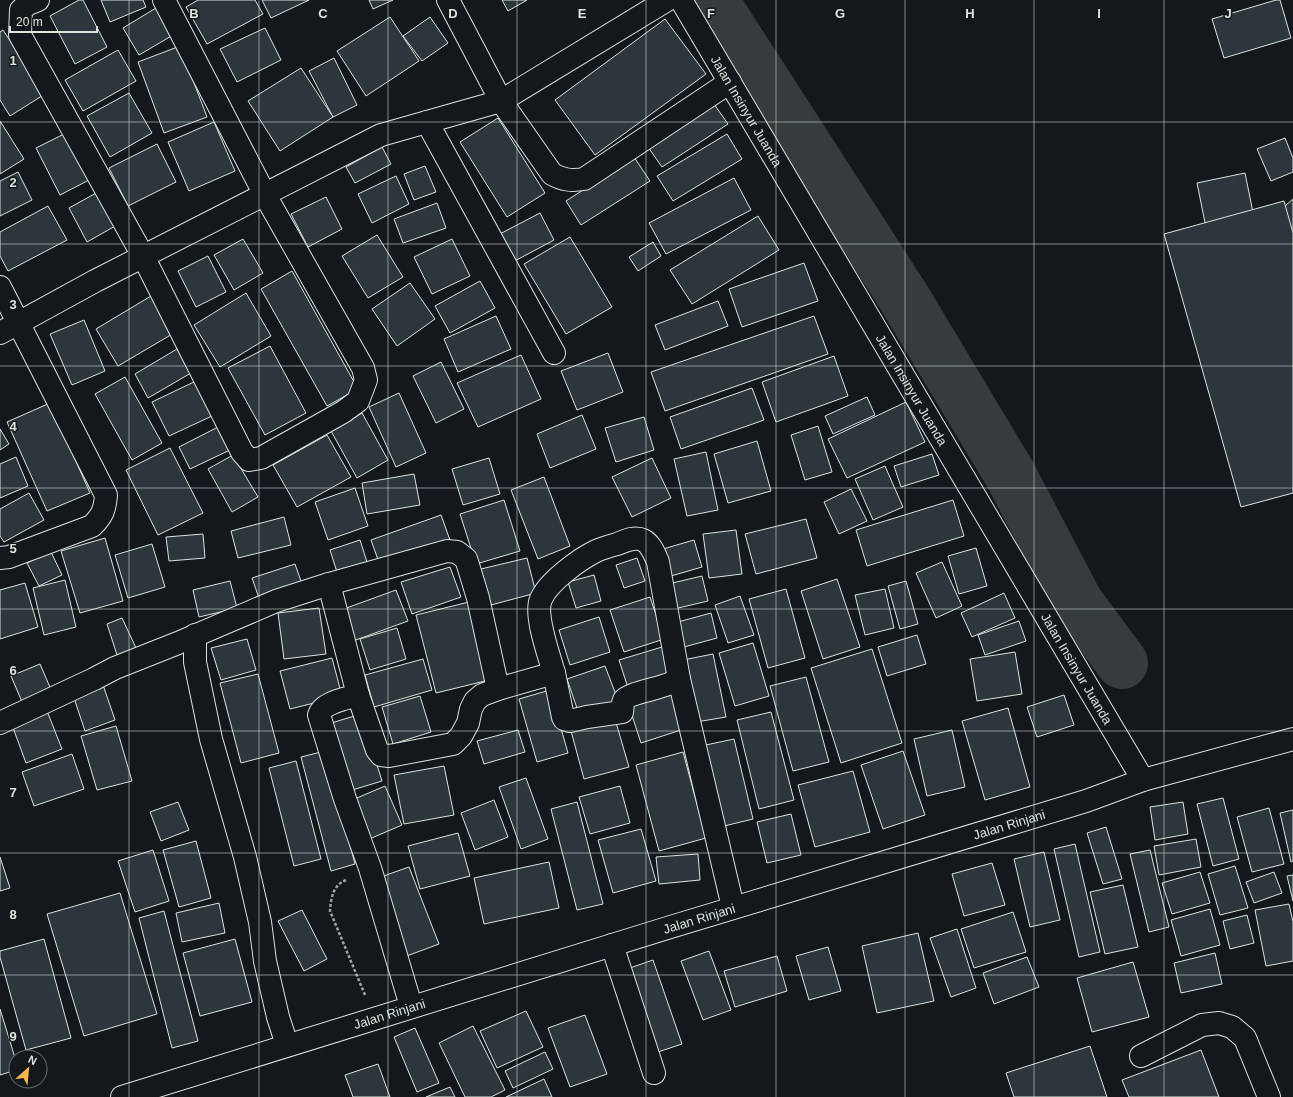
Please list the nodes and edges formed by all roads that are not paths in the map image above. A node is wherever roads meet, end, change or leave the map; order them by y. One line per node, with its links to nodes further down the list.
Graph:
1 (38, 0): 10 (street)
2 (164, 0): 9 (street)
3 (448, 0): 7 (street)
4 (667, 0): 7 (street)
5 (681, 0): 6 (street, Jalan Insinyur Juanda)
6 (730, 82): 7 (street); 24 (street, Jalan Insinyur Juanda)
7 (502, 101): 8 (street)
8 (427, 122): 9 (street); 14 (street)
9 (265, 195): 10 (street); 10 (street)
10 (142, 256): 12 (street)
11 (0, 288): 12 (street)
12 (19, 323): 13 (street); 15 (street)
13 (0, 333)
14 (554, 353)
15 (0, 558)
16 (329, 584): 17 (street); 20 (street); 21 (street)
17 (195, 635): 22 (street); 28 (street)
18 (554, 673): 19 (street); 19 (street); 20 (street)
19 (679, 679): 25 (street)
20 (498, 689): 21 (street)
21 (358, 695): 27 (street)
22 (0, 724)
23 (1288, 744): 24 (street, Jalan Rinjani)
24 (1143, 780): 25 (street, Jalan Rinjani)
25 (733, 907): 26 (street, Jalan Rinjani)
26 (612, 945): 27 (street, Jalan Rinjani); 30 (street)
27 (411, 1006): 28 (street, Jalan Rinjani)
28 (287, 1045): 31 (street, Jalan Rinjani)
29 (1142, 1056): 32 (street)
30 (654, 1073)
31 (122, 1097)
32 (1269, 1097)

